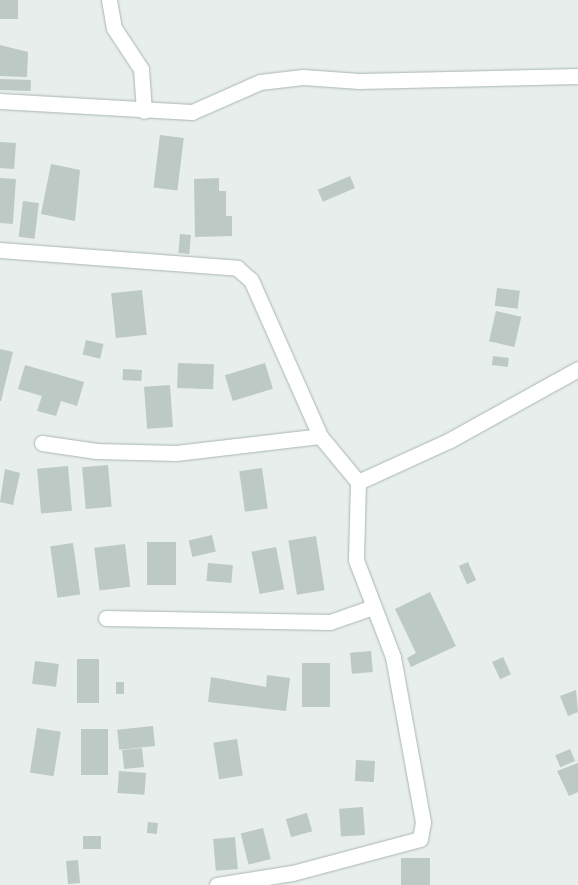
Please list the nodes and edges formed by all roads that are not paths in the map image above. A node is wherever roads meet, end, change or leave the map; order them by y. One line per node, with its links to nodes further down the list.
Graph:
1 (109, 0): 4 (street)
2 (578, 76): 4 (street)
3 (0, 101): 4 (street)
4 (144, 111)
5 (0, 250): 7 (street)
6 (578, 369): 9 (street)
7 (320, 436): 8 (street); 9 (street)
8 (42, 442)
9 (358, 482): 10 (street)
10 (373, 607): 11 (street); 12 (street)
11 (106, 618)
12 (217, 885)

